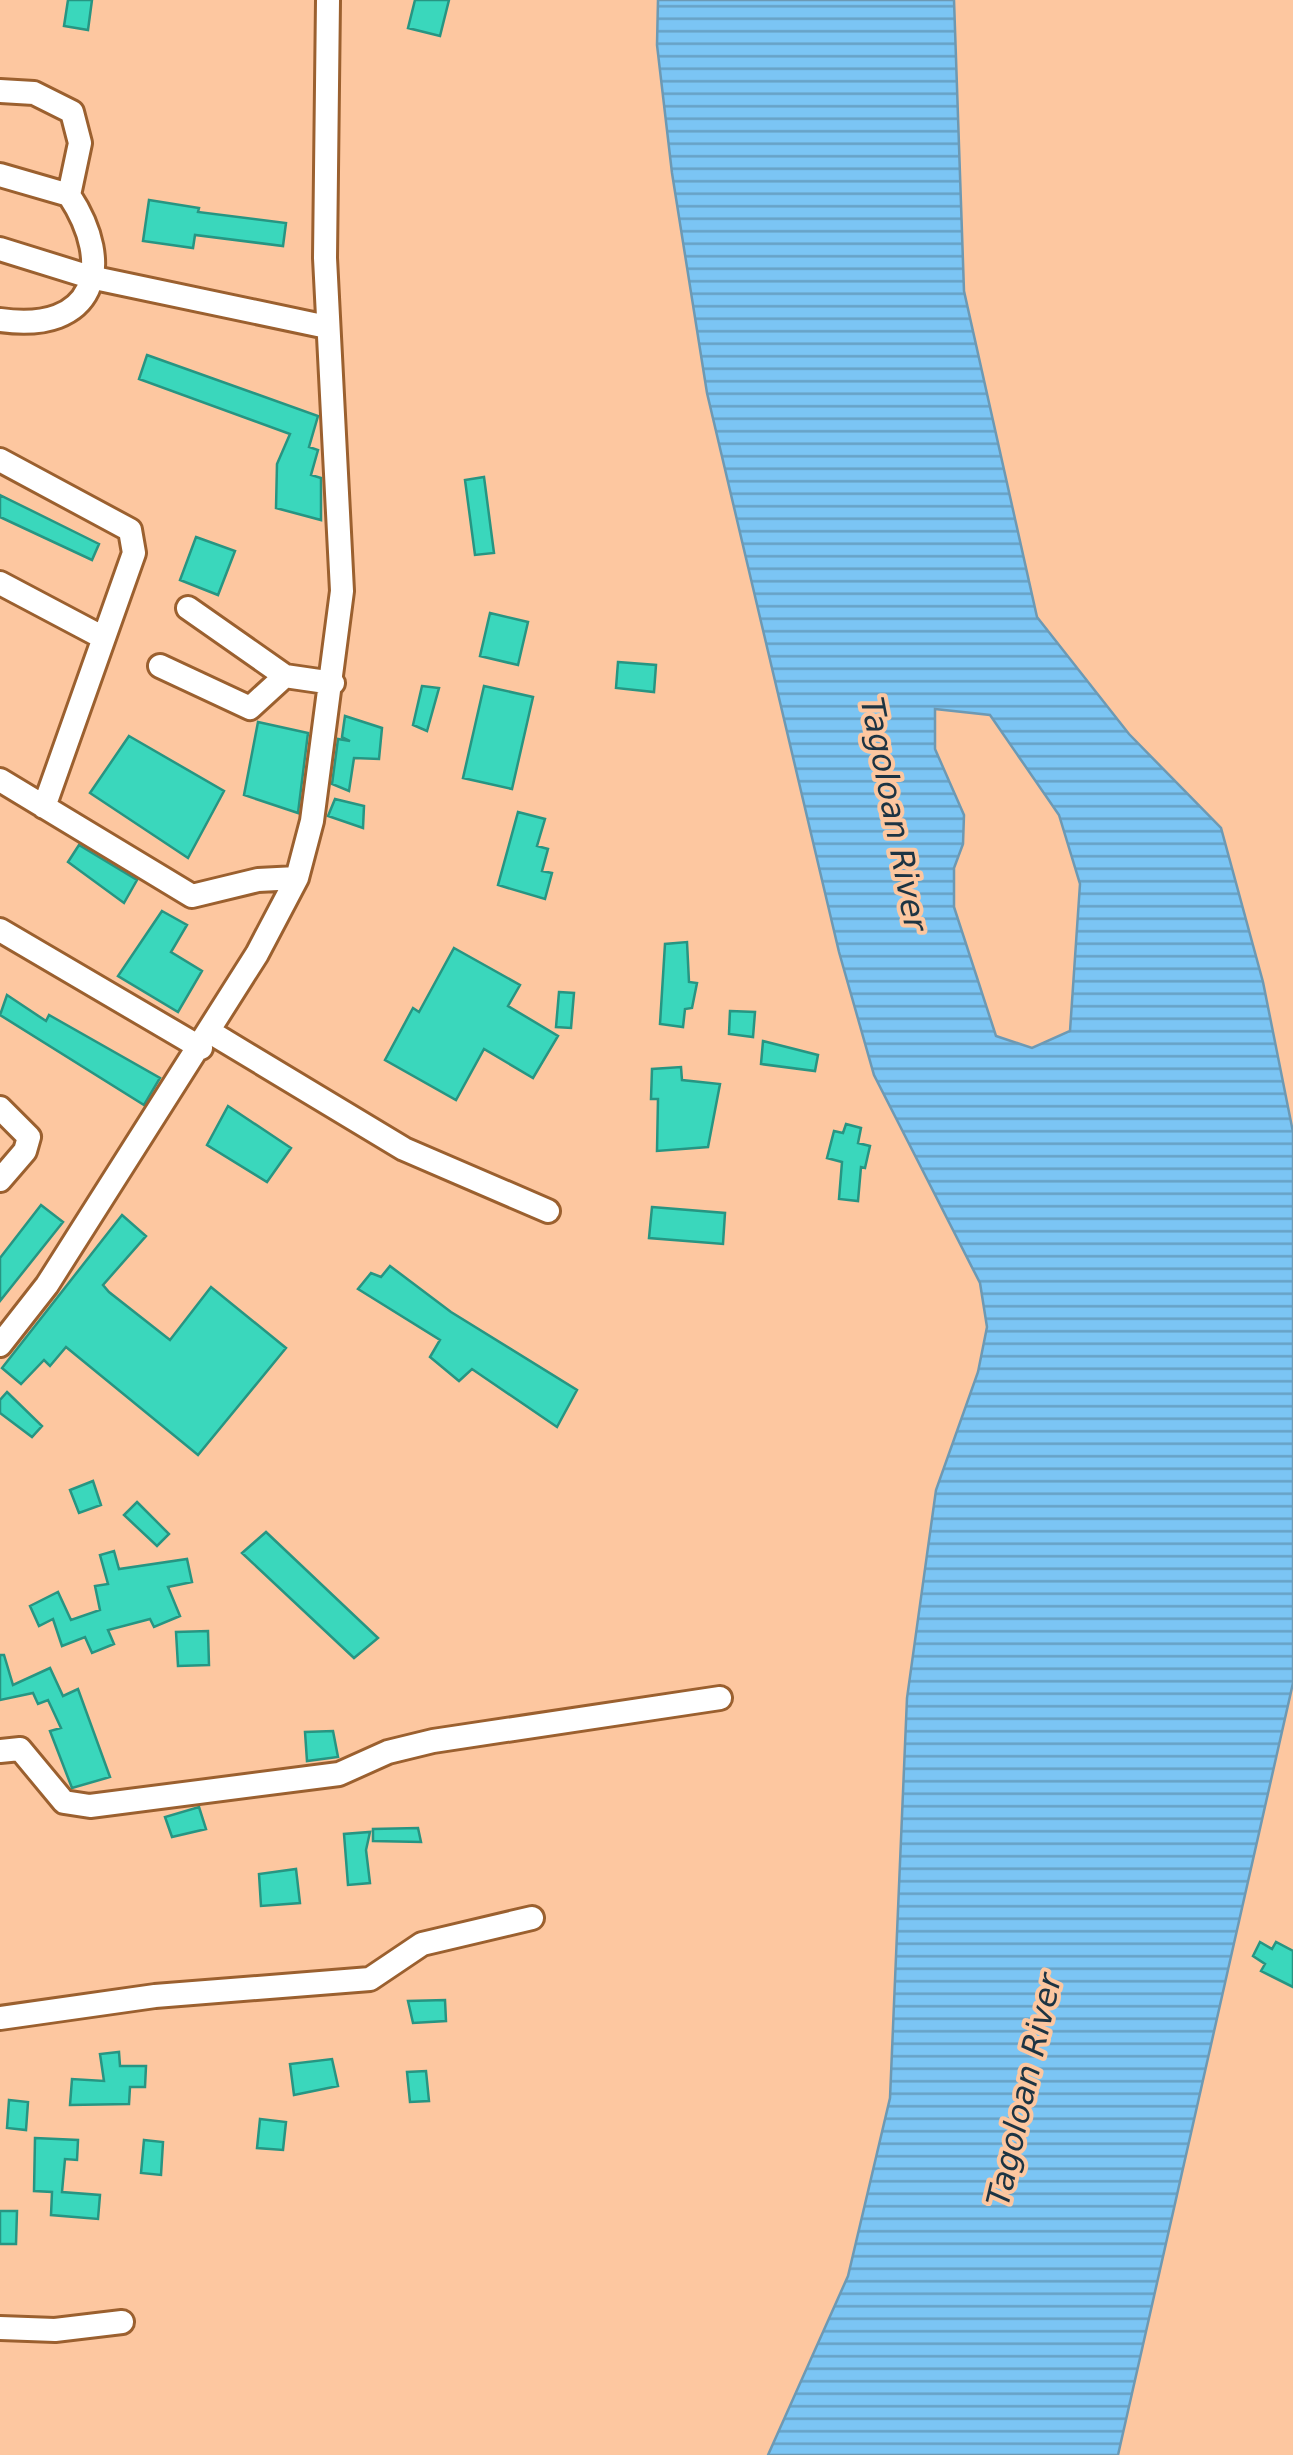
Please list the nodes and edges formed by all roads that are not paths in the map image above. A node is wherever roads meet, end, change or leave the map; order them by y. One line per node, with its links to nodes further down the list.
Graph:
1 (328, 0): 8 (street)
2 (0, 91): 4 (street)
3 (0, 175): 4 (street)
4 (69, 194): 6 (street)
5 (0, 249): 6 (street)
6 (90, 278): 7 (street); 8 (street)
7 (0, 320)
8 (328, 327): 15 (street)
9 (0, 460): 12 (street)
10 (0, 583): 12 (street)
11 (188, 608): 14 (street)
12 (102, 637): 17 (street)
13 (160, 666): 14 (street)
14 (285, 676): 15 (street)
15 (333, 683): 18 (street)
16 (0, 780): 17 (street)
17 (44, 807): 18 (street)
18 (297, 878): 20 (street)
19 (0, 930): 20 (street)
20 (205, 1040): 23 (street); 24 (street)
21 (0, 1108): 22 (street)
22 (0, 1180)
23 (548, 1212)
24 (3, 1333)
25 (720, 1698): 26 (street)
26 (0, 1751)
27 (532, 1918): 28 (street)
28 (0, 2018)
29 (122, 2322): 30 (street)
30 (0, 2328)

